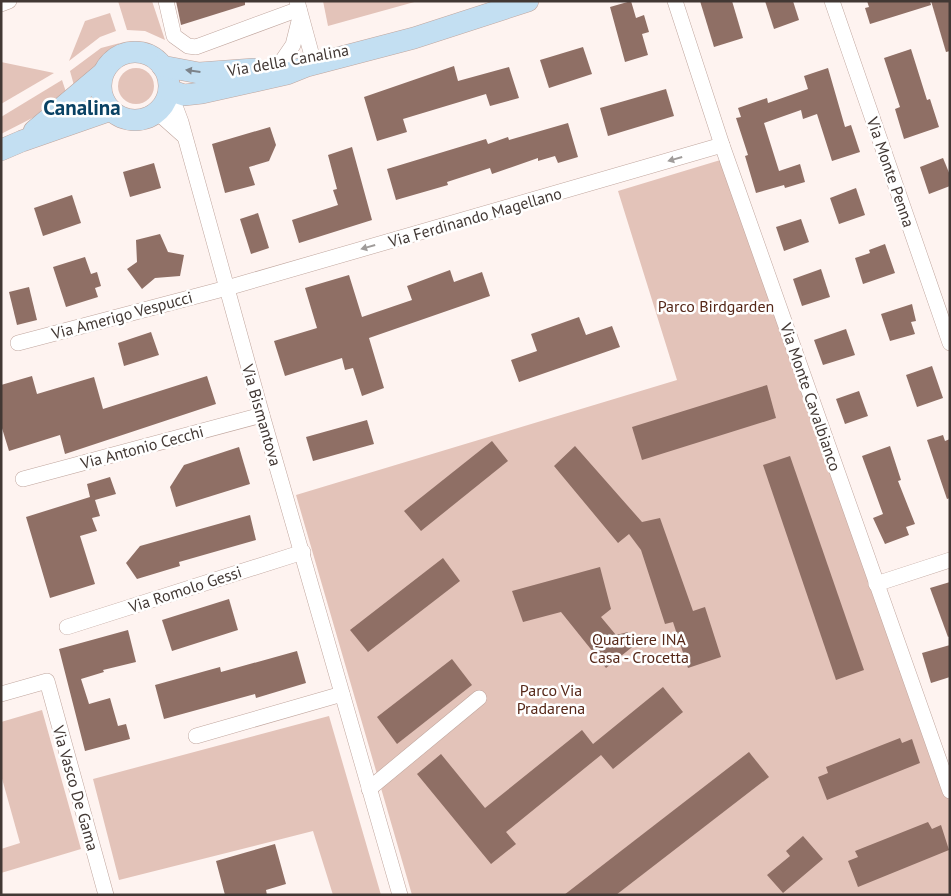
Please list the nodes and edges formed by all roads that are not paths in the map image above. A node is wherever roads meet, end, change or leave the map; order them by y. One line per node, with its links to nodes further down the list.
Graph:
1 (9, 1): 6 (street)
2 (166, 1): 7 (street)
3 (528, 1): 8 (street, Via della Canalina)
4 (675, 1): 17 (street, Via Monte Cavalbianco)
5 (832, 1): 21 (street, Via Monte Penna)
6 (1, 4)
7 (299, 8): 8 (street); 9 (street)
8 (309, 61): 9 (street, Via della Canalina); 12 (street, Via della Canalina)
9 (280, 64): 10 (street, Via della Canalina, one-way to 10)
10 (162, 66): 11 (street, Via della Canalina); 12 (street)
11 (103, 73): 13 (street); 16 (street, Via della Canalina)
12 (169, 90): 14 (street); 15 (street, Via Bismantova)
13 (111, 110): 14 (street); 16 (street, Via della Canalina)
14 (157, 112): 15 (street)
15 (184, 136): 19 (street, Via Bismantova)
16 (22, 141): 18 (street, Via della Canalina)
17 (722, 145): 19 (street, Via Ferdinando Magellano, one-way to 19); 26 (street, Via Monte Cavalbianco)
18 (1, 150)
19 (227, 288): 20 (street, Via Amerigo Vespucci); 22 (street, Via Bismantova)
20 (18, 343)
21 (950, 343)
22 (262, 415): 23 (street, Via Antonio Cecchi); 24 (street, Via Bismantova)
23 (23, 479)
24 (303, 552): 27 (street, Via Romolo Gessi); 29 (street, Via Bismantova)
25 (950, 560): 26 (street)
26 (876, 584): 33 (street, Via Monte Cavalbianco)
27 (67, 627)
28 (1, 694): 34 (street, Via Vasco De Gama)
29 (342, 694): 31 (street); 32 (street, Via Bismantova)
30 (479, 698): 32 (street)
31 (196, 736)
32 (369, 789): 35 (street, Via Bismantova)
33 (950, 791)
34 (106, 895)
35 (400, 895)

